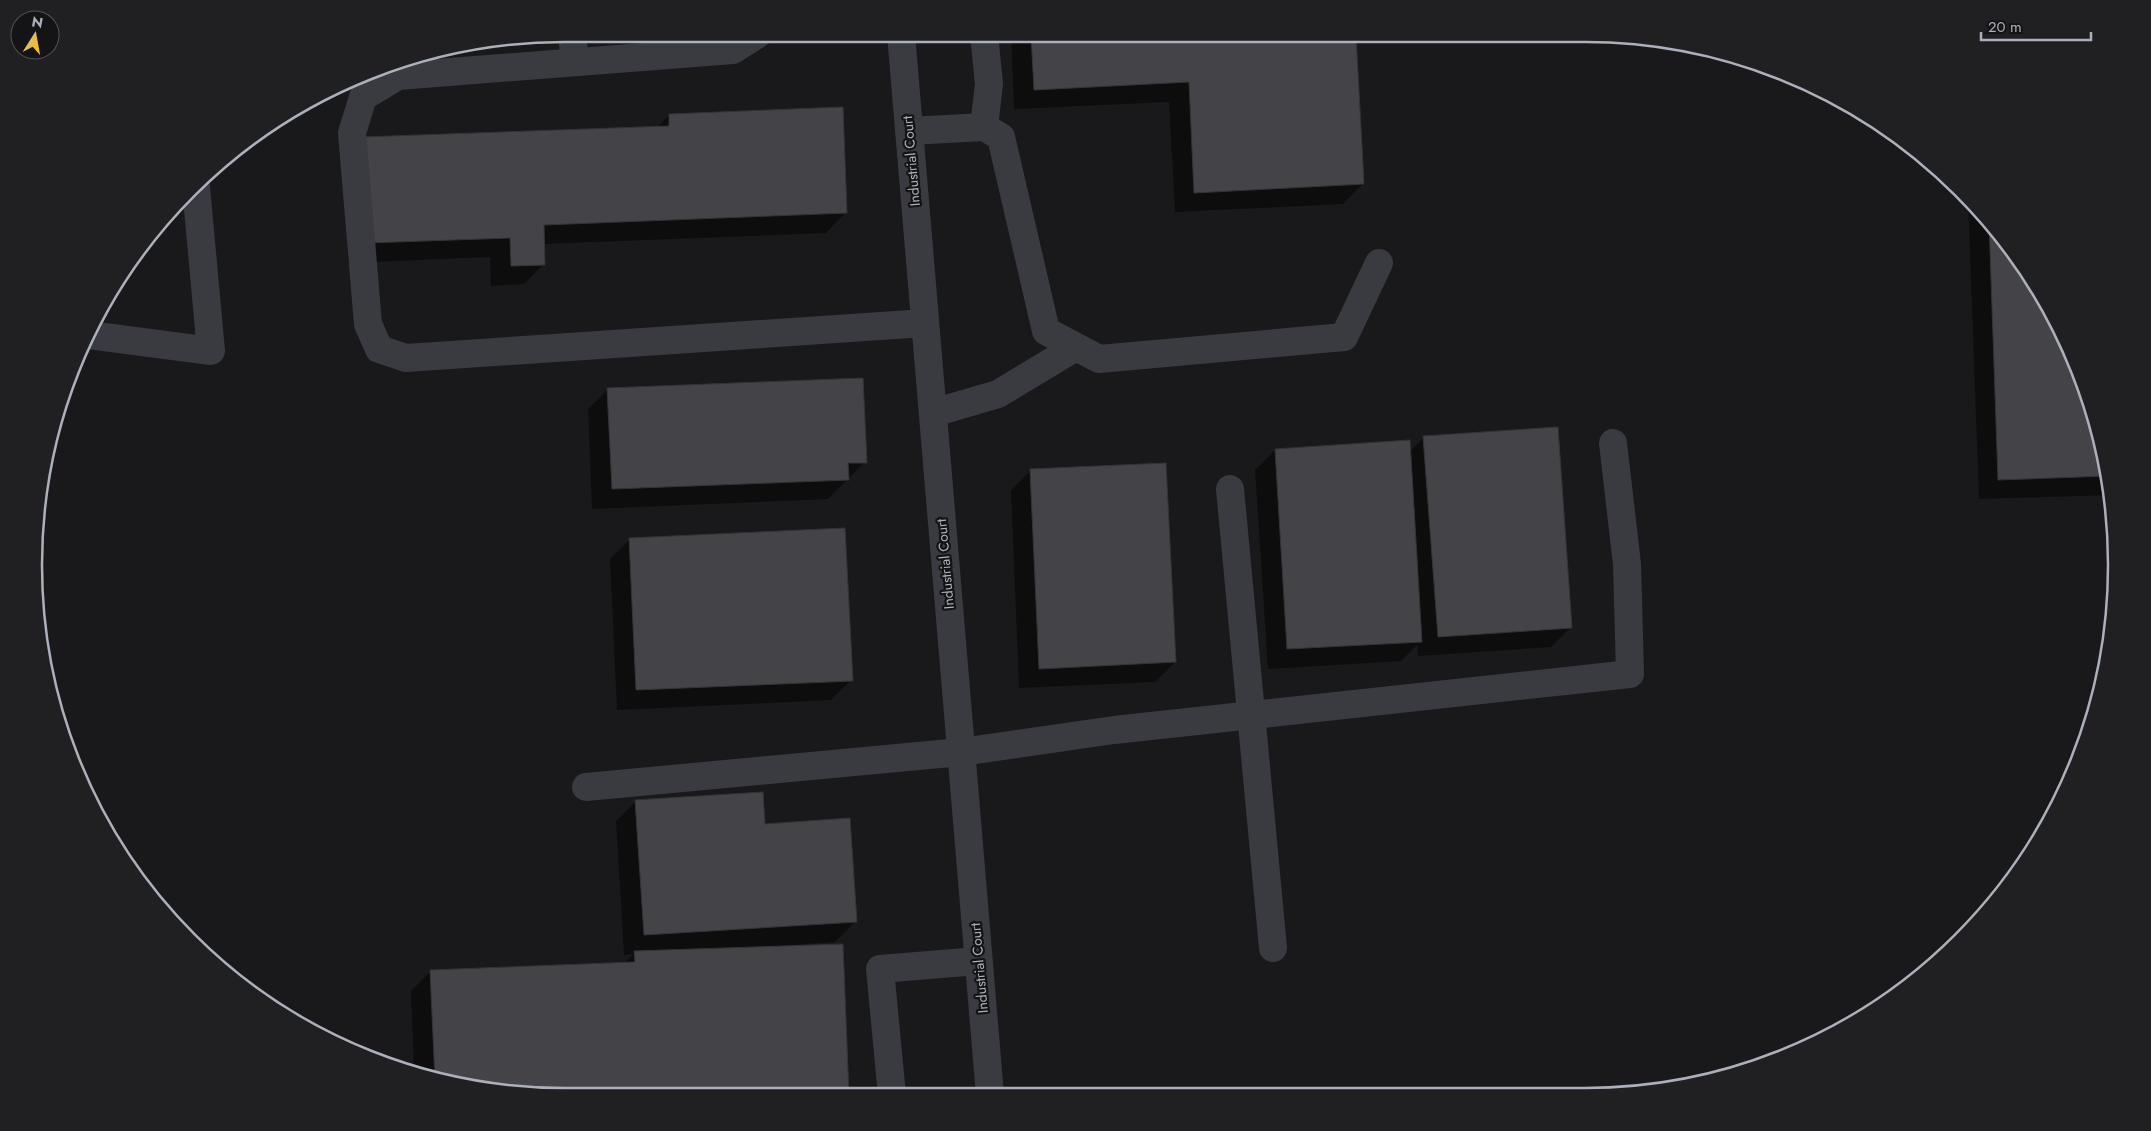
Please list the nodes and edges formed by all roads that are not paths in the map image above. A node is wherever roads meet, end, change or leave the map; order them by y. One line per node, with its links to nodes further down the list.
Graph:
1 (573, 42): 5 (lane)
2 (745, 42): 5 (lane)
3 (902, 42): 7 (lane, Industrial Court)
4 (985, 42): 6 (lane)
5 (575, 62): 10 (lane)
6 (984, 127): 7 (lane); 12 (lane)
7 (909, 131): 10 (lane, Industrial Court)
8 (197, 195): 11 (lane)
9 (1379, 263): 12 (lane)
10 (925, 323): 13 (lane, Industrial Court)
11 (96, 335)
12 (1076, 347): 13 (lane)
13 (933, 413): 17 (lane, Industrial Court)
14 (1612, 443): 16 (lane)
15 (1230, 489): 16 (lane)
16 (1251, 715): 17 (lane); 19 (lane)
17 (961, 752): 18 (lane); 20 (lane, Industrial Court)
18 (586, 787)
19 (1273, 948)
20 (978, 961): 21 (lane); 22 (lane, Industrial Court)
21 (891, 1088)
22 (989, 1088)

